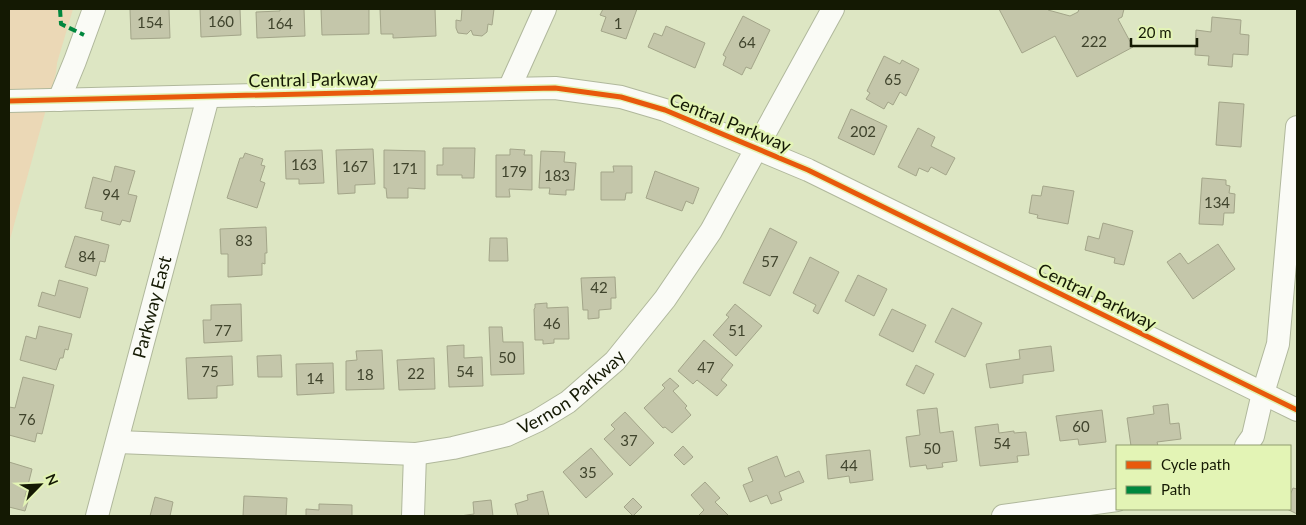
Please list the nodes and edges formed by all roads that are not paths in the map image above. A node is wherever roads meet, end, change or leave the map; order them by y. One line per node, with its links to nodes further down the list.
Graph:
1 (94, 9): 6 (street)
2 (545, 9): 4 (street)
3 (833, 9): 9 (street, Vernon Parkway)
4 (509, 89): 5 (street, Central Parkway); 9 (street, Central Parkway)
5 (208, 97): 6 (street, Central Parkway); 12 (street, Parkway East)
6 (59, 100): 7 (street, Central Parkway)
7 (9, 101)
8 (1297, 128): 10 (street)
9 (756, 149): 10 (street, Central Parkway); 14 (street, Vernon Parkway)
10 (1264, 393): 11 (street, Central Parkway); 13 (street)
11 (1297, 410)
12 (118, 442): 14 (street, Vernon Parkway); 16 (street, Parkway East)
13 (1247, 445)
14 (415, 454): 17 (street)
15 (1116, 500): 18 (street)
16 (97, 516)
17 (413, 516)
18 (1012, 516)

